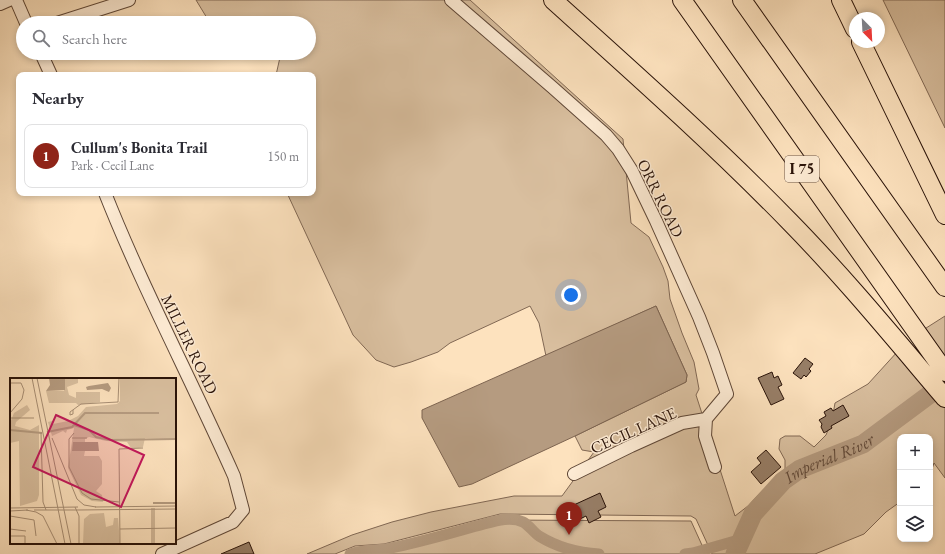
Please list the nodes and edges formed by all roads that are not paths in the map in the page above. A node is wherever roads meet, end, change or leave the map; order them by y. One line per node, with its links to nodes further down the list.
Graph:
1 (9, 0): 9 (street)
2 (16, 0): 10 (street)
3 (129, 0): 11 (street)
4 (451, 0): 21 (street, ORR ROAD)
5 (553, 0): 20 (highway)
6 (682, 0): 19 (highway, I 75)
7 (742, 0): 18 (highway)
8 (841, 0): 12 (highway)
9 (0, 4)
10 (23, 16)
11 (79, 16)
12 (849, 17)
13 (864, 48): 17 (highway)
14 (44, 60): 15 (street)
15 (50, 72)
16 (106, 196): 24 (street, MILLER ROAD)
17 (945, 215)
18 (945, 287)
19 (945, 372)
20 (945, 398)
21 (706, 419): 22 (street); 23 (street, CECIL LANE)
22 (715, 467)
23 (574, 474)
24 (162, 554)

